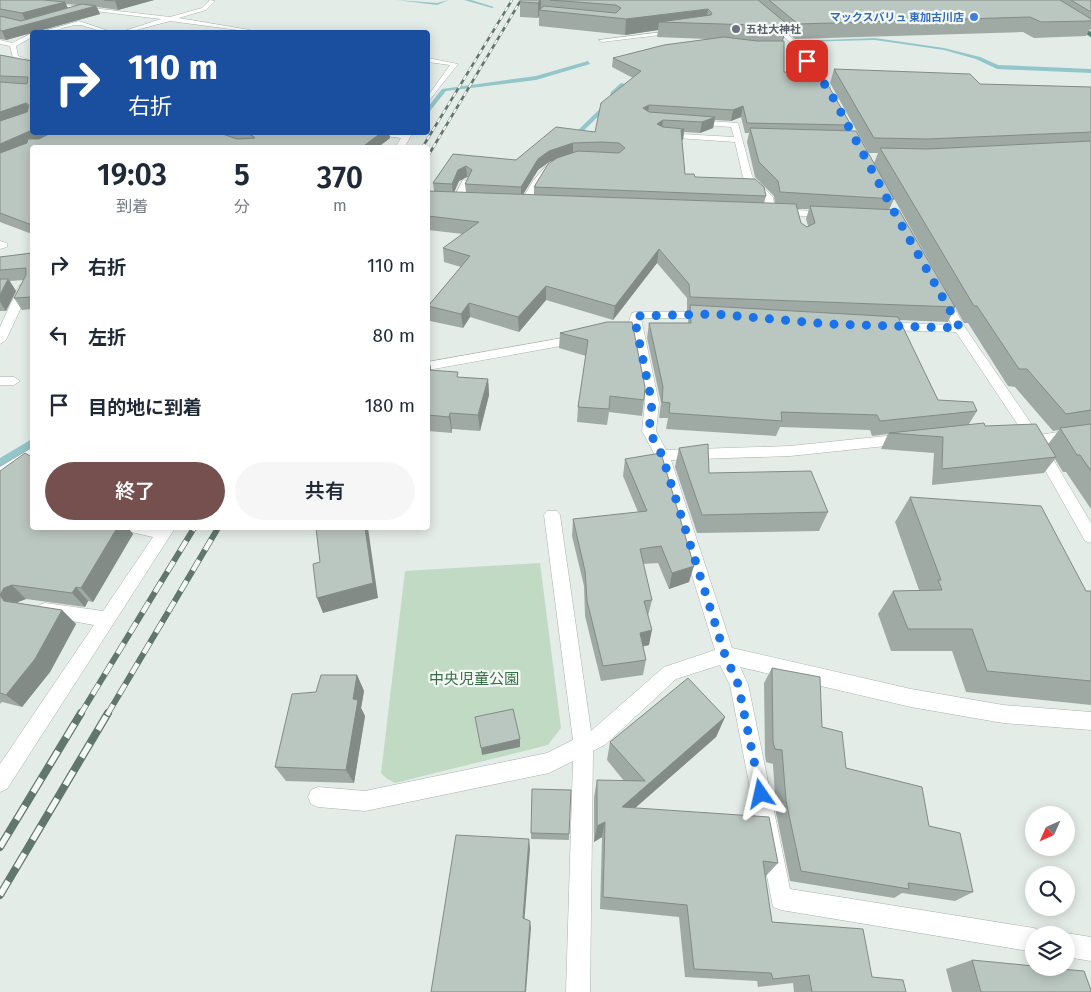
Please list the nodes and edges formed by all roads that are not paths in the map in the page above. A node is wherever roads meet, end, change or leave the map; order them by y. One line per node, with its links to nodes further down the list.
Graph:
1 (222, 0): 5 (street)
2 (744, 0): 25 (street)
3 (1036, 0): 16 (highway)
4 (200, 1): 5 (street)
5 (212, 1): 9 (street)
6 (43, 4): 7 (street)
7 (91, 9): 8 (street); 9 (street)
8 (63, 16)
9 (173, 19): 12 (street); 13 (street)
10 (51, 30): 11 (street)
11 (103, 30)
12 (132, 30)
13 (238, 30)
14 (621, 30): 18 (street)
15 (684, 30): 18 (street)
16 (1091, 35)
17 (30, 36): 21 (street)
18 (629, 36): 19 (street)
19 (602, 40)
20 (0, 42): 21 (street)
21 (13, 44): 23 (street)
22 (430, 60): 24 (street)
23 (30, 62)
24 (430, 97)
25 (833, 99)
26 (687, 121): 29 (street)
27 (662, 134): 29 (street)
28 (748, 138): 29 (street)
29 (738, 139): 34 (street)
30 (556, 164): 33 (street)
31 (466, 182): 32 (street)
32 (457, 201)
33 (538, 204)
34 (838, 216)
35 (29, 285): 37 (street); 42 (street)
36 (936, 286): 40 (street)
37 (9, 287)
38 (725, 315): 50 (street)
39 (866, 325): 40 (street)
40 (960, 328): 48 (street)
41 (590, 337): 43 (street)
42 (0, 340)
43 (430, 366)
44 (0, 381): 45 (street)
45 (14, 381)
46 (1091, 432): 48 (street)
47 (917, 438): 50 (street)
48 (1034, 440): 54 (street)
49 (30, 454): 51 (street)
50 (662, 455): 57 (street)
51 (0, 474)
52 (552, 515): 59 (street)
53 (166, 530): 56 (street)
54 (1091, 537)
55 (26, 608): 56 (street)
56 (106, 619): 60 (street)
57 (725, 655): 58 (street); 59 (street); 62 (street)
58 (1091, 721)
59 (584, 745): 61 (street); 65 (street)
60 (0, 782)
61 (318, 797)
62 (1025, 939)
63 (1075, 946): 64 (street)
64 (1091, 949)
65 (578, 992)

